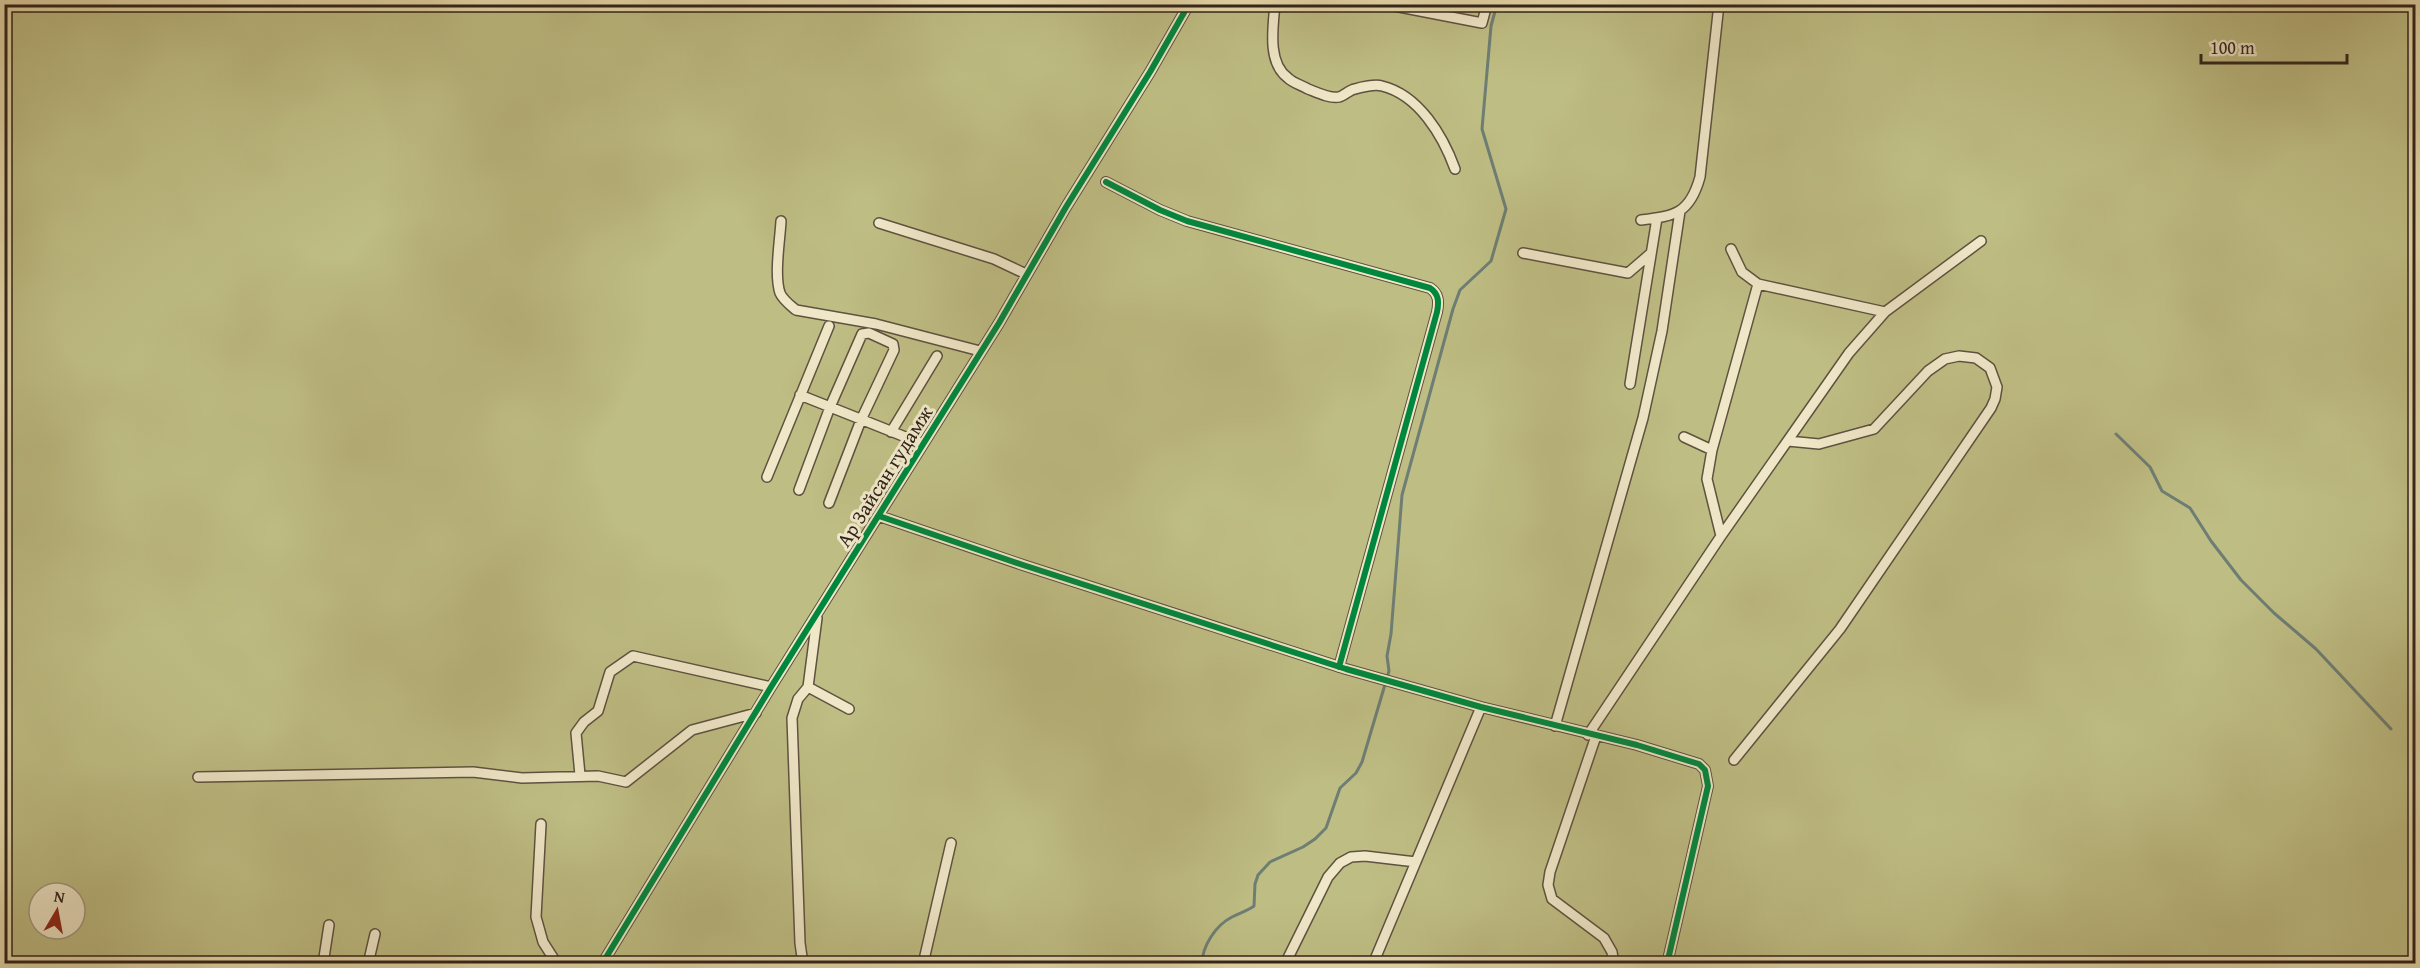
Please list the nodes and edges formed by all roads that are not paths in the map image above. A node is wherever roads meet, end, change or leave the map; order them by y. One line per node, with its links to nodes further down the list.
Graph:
1 (1189, 4): 20 (street, Ар Зайсан гудамж)
2 (1275, 4): 9 (street)
3 (1384, 4): 7 (street)
4 (1446, 4): 8 (street)
5 (1487, 4): 8 (street)
6 (1719, 4): 11 (street)
7 (1413, 7): 8 (street)
8 (1444, 16)
9 (1455, 169)
10 (1106, 182): 41 (street)
11 (1680, 212): 12 (street); 47 (street)
12 (1657, 218): 13 (street); 19 (street)
13 (1641, 220)
14 (781, 221): 24 (street)
15 (879, 223): 20 (street)
16 (1981, 241): 22 (street)
17 (1731, 249): 21 (street)
18 (1523, 253): 19 (street)
19 (1650, 254): 26 (street)
20 (1026, 274): 24 (street, Ар Зайсан гудамж)
21 (1758, 284): 22 (street); 34 (street)
22 (1885, 312): 32 (street)
23 (829, 326): 27 (street)
24 (980, 351): 33 (street, Ар Зайсан гудамж)
25 (937, 356): 30 (street)
26 (1630, 384)
27 (800, 395): 28 (street); 35 (street)
28 (830, 407): 29 (street); 29 (street); 36 (street)
29 (861, 420): 30 (street); 37 (street)
30 (891, 432): 33 (street)
31 (1684, 437): 34 (street)
32 (1788, 441): 39 (street); 49 (street)
33 (923, 444): 38 (street, Ар Зайсан гудамж)
34 (1712, 450): 39 (street)
35 (767, 477)
36 (799, 490)
37 (828, 503)
38 (879, 516): 40 (street, Ар Зайсан гудамж); 41 (street)
39 (1721, 536): 48 (street)
40 (818, 613): 42 (street, Ар Зайсан гудамж); 43 (street)
41 (1339, 667): 44 (street)
42 (771, 687): 46 (street, Ар Зайсан гудамж); 50 (street)
43 (808, 687): 45 (street); 61 (street)
44 (1481, 707): 47 (street); 54 (street)
45 (849, 709)
46 (756, 714): 50 (street); 60 (street, Ар Зайсан гудамж)
47 (1555, 726): 48 (street)
48 (1592, 735): 65 (street); 66 (street)
49 (1734, 760)
50 (580, 775): 51 (street)
51 (198, 777)
52 (541, 824): 59 (street)
53 (951, 843): 62 (street)
54 (1416, 862): 63 (street); 64 (street)
55 (329, 925): 57 (street)
56 (375, 934): 58 (street)
57 (323, 963)
58 (368, 963)
59 (556, 963)
60 (602, 963)
61 (803, 963)
62 (923, 963)
63 (1285, 963)
64 (1373, 963)
65 (1614, 963)
66 (1667, 963)

